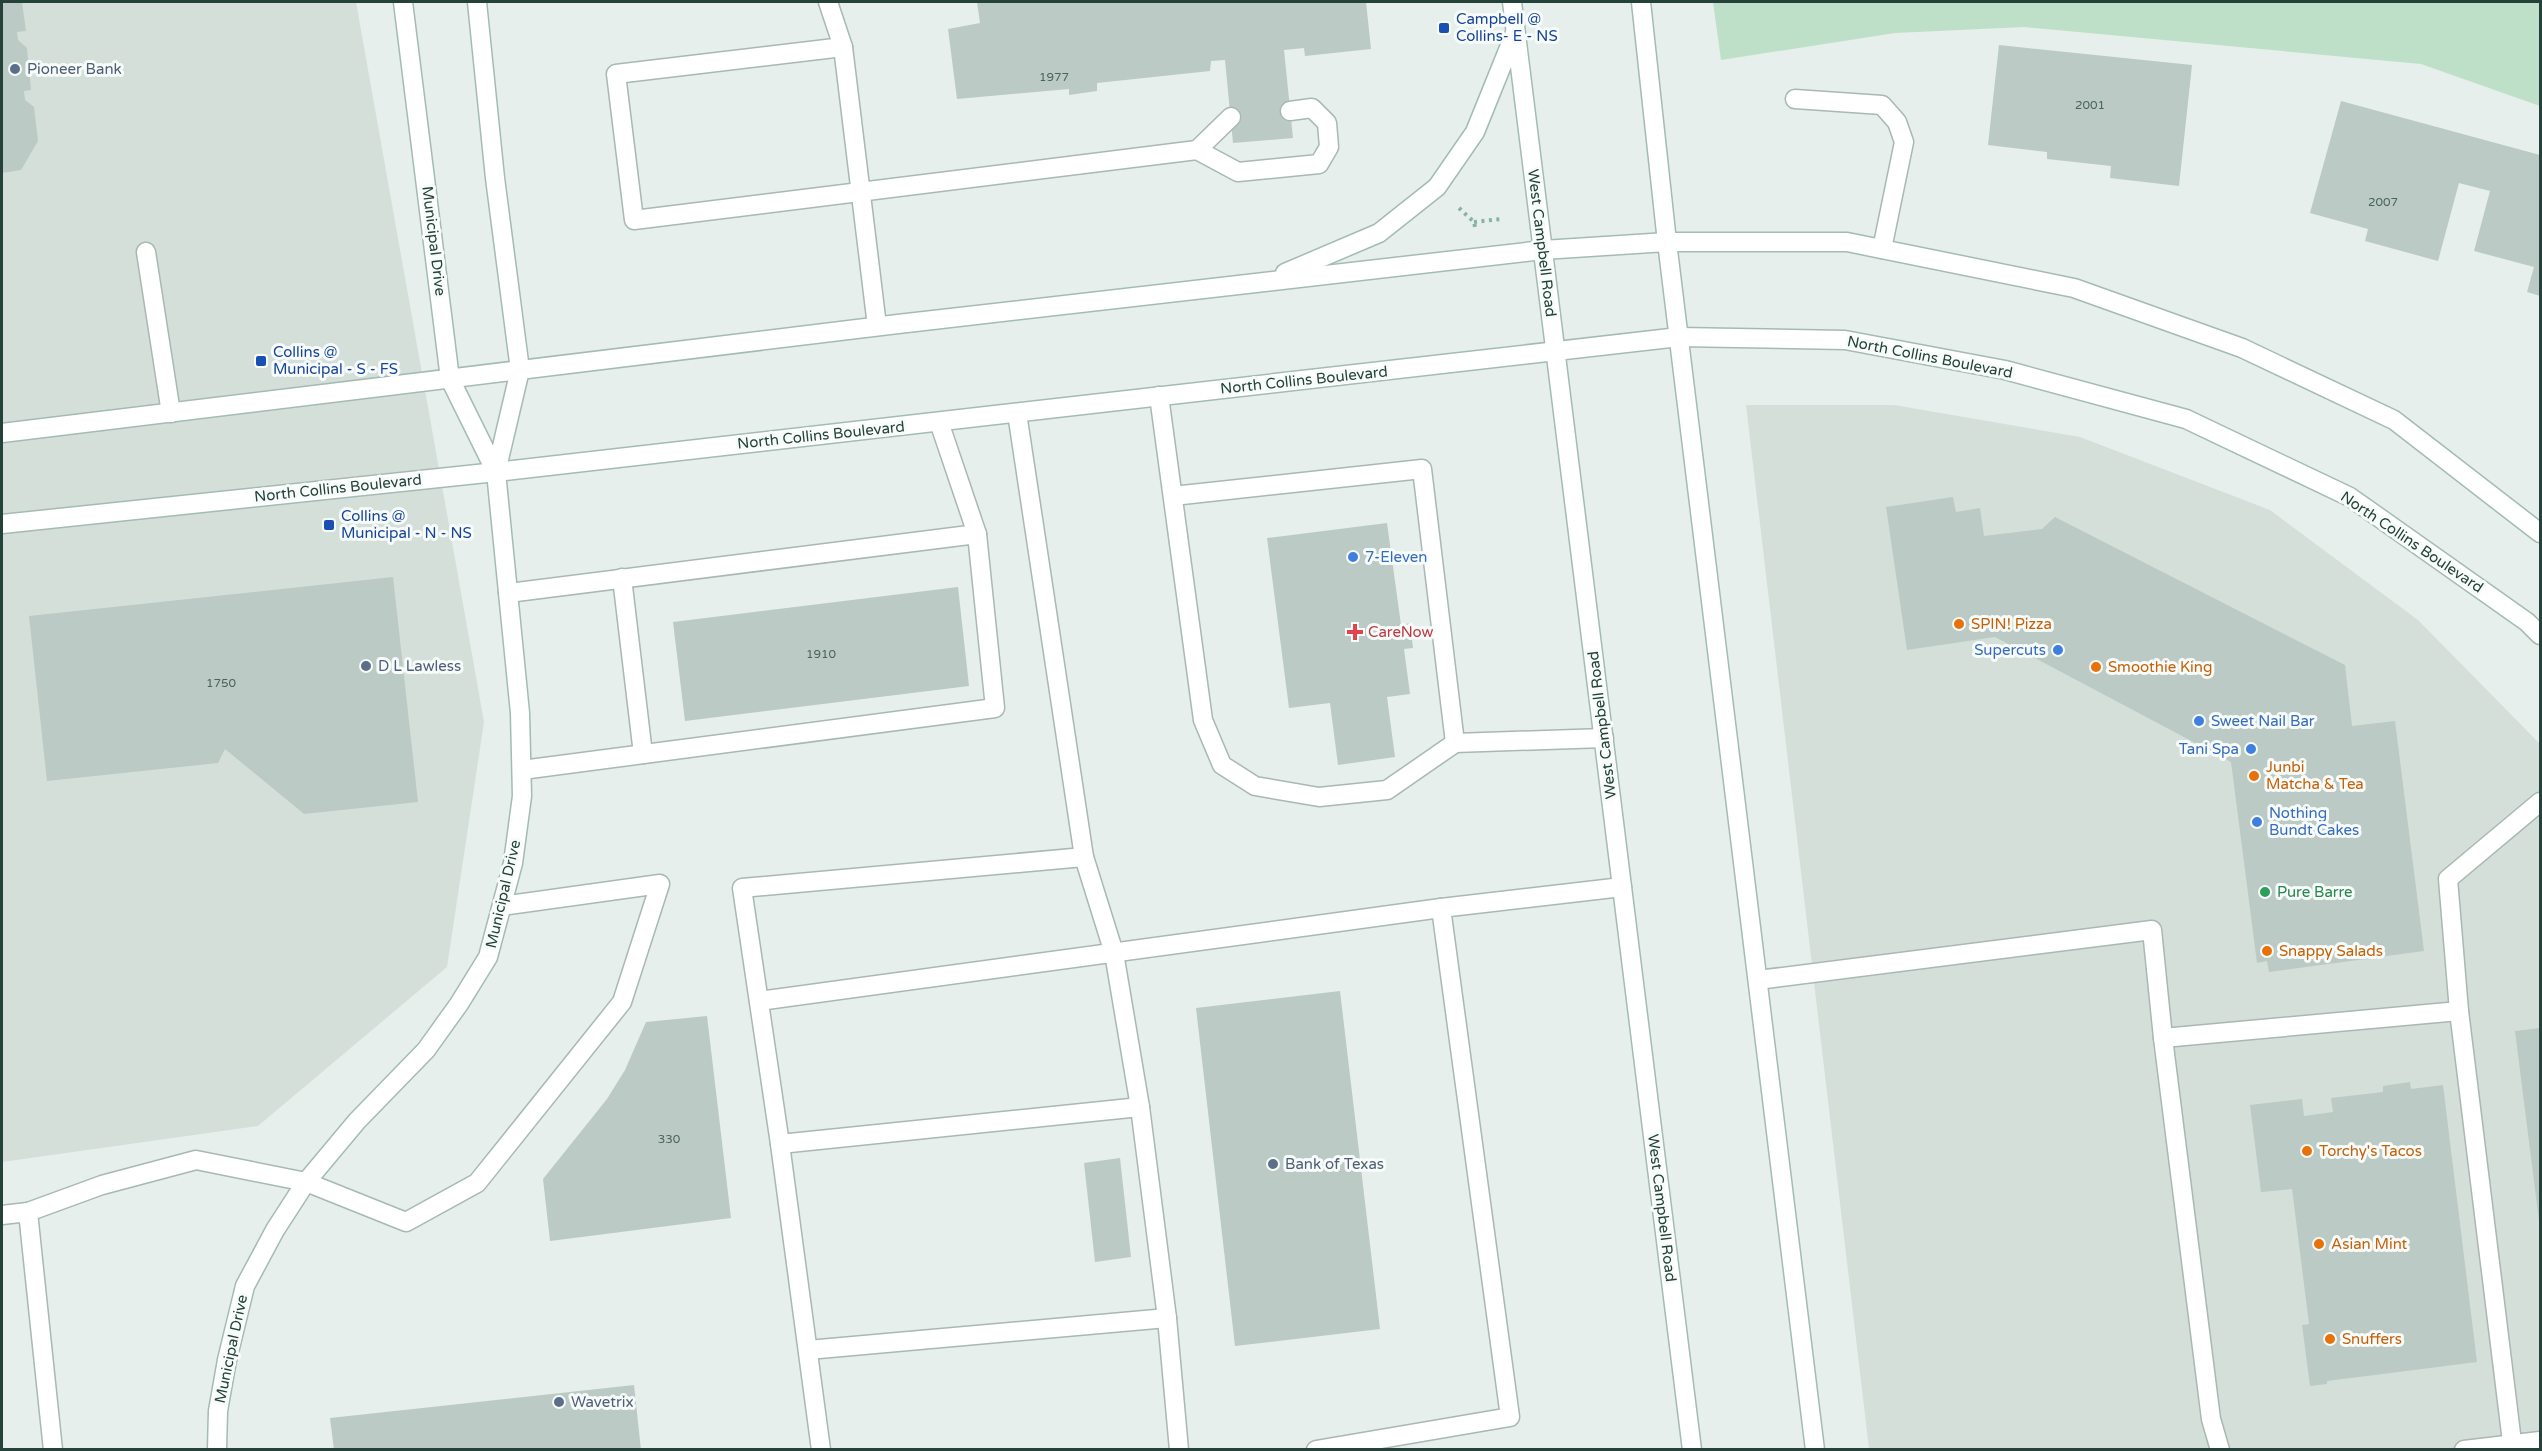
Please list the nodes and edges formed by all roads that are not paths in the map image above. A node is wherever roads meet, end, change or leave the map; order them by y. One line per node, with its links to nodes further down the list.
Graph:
1 (403, 2): 22 (main road, Municipal Drive)
2 (477, 2): 21 (main road, Municipal Drive)
3 (828, 2): 7 (main road)
4 (1512, 2): 6 (main road, West Campbell Road)
5 (1641, 2): 13 (main road)
6 (1515, 31): 14 (main road, West Campbell Road); 17 (main road)
7 (843, 47): 12 (main road); 12 (main road)
8 (1795, 99): 15 (main road)
9 (1290, 111): 11 (main road)
10 (1231, 117): 11 (main road)
11 (1197, 150): 12 (main road)
12 (861, 192): 18 (main road)
13 (1667, 242): 14 (main road); 15 (main road); 19 (main road)
14 (1543, 249): 17 (main road); 20 (main road, West Campbell Road)
15 (1882, 249): 31 (main road)
16 (146, 252): 25 (main road)
17 (1265, 282): 18 (main road)
18 (877, 326): 21 (main road)
19 (1679, 337): 20 (main road, North Collins Boulevard); 35 (main road, North Collins Boulevard); 46 (main road)
20 (1556, 351): 23 (main road, North Collins Boulevard); 36 (main road, West Campbell Road)
21 (520, 370): 22 (main road); 28 (main road, Municipal Drive)
22 (450, 379): 25 (main road); 28 (main road, Municipal Drive)
23 (1159, 396): 24 (main road, North Collins Boulevard); 29 (main road)
24 (1017, 412): 26 (main road, North Collins Boulevard); 41 (main road)
25 (171, 413): 27 (main road)
26 (939, 422): 28 (main road, North Collins Boulevard); 32 (main road)
27 (2, 433)
28 (496, 472): 30 (main road, North Collins Boulevard); 34 (main road, Municipal Drive)
29 (1173, 496): 37 (main road); 37 (main road)
30 (2, 524)
31 (2541, 533)
32 (977, 534): 33 (main road); 38 (main road)
33 (622, 578): 34 (main road); 38 (main road)
34 (508, 593): 39 (main road, Municipal Drive)
35 (2541, 635)
36 (1604, 738): 37 (main road); 42 (main road, West Campbell Road)
37 (1455, 744)
38 (643, 754): 39 (main road)
39 (522, 770): 43 (main road, Municipal Drive)
40 (2541, 802): 48 (main road)
41 (1084, 857): 45 (main road); 47 (main road)
42 (1622, 887): 44 (main road); 64 (main road, West Campbell Road)
43 (502, 906): 52 (main road, Municipal Drive); 52 (main road)
44 (1440, 908): 45 (main road); 63 (main road)
45 (1114, 953): 47 (main road); 50 (main road)
46 (1758, 980): 49 (main road); 65 (main road)
47 (759, 1001): 51 (main road)
48 (2459, 1011): 49 (main road); 58 (main road)
49 (2163, 1038): 66 (main road)
50 (1140, 1107): 51 (main road); 55 (main road)
51 (780, 1144): 56 (main road)
52 (306, 1182): 53 (main road); 60 (main road, Municipal Drive)
53 (27, 1212): 54 (main road); 59 (main road)
54 (2, 1215)
55 (1167, 1318): 56 (main road); 62 (main road)
56 (808, 1350): 61 (main road)
57 (2541, 1442): 58 (main road)
58 (2512, 1447): 67 (main road)
59 (53, 1449)
60 (217, 1449)
61 (821, 1449)
62 (1179, 1449)
63 (1316, 1449)
64 (1692, 1449)
65 (1815, 1449)
66 (2220, 1449)
67 (2464, 1449)

